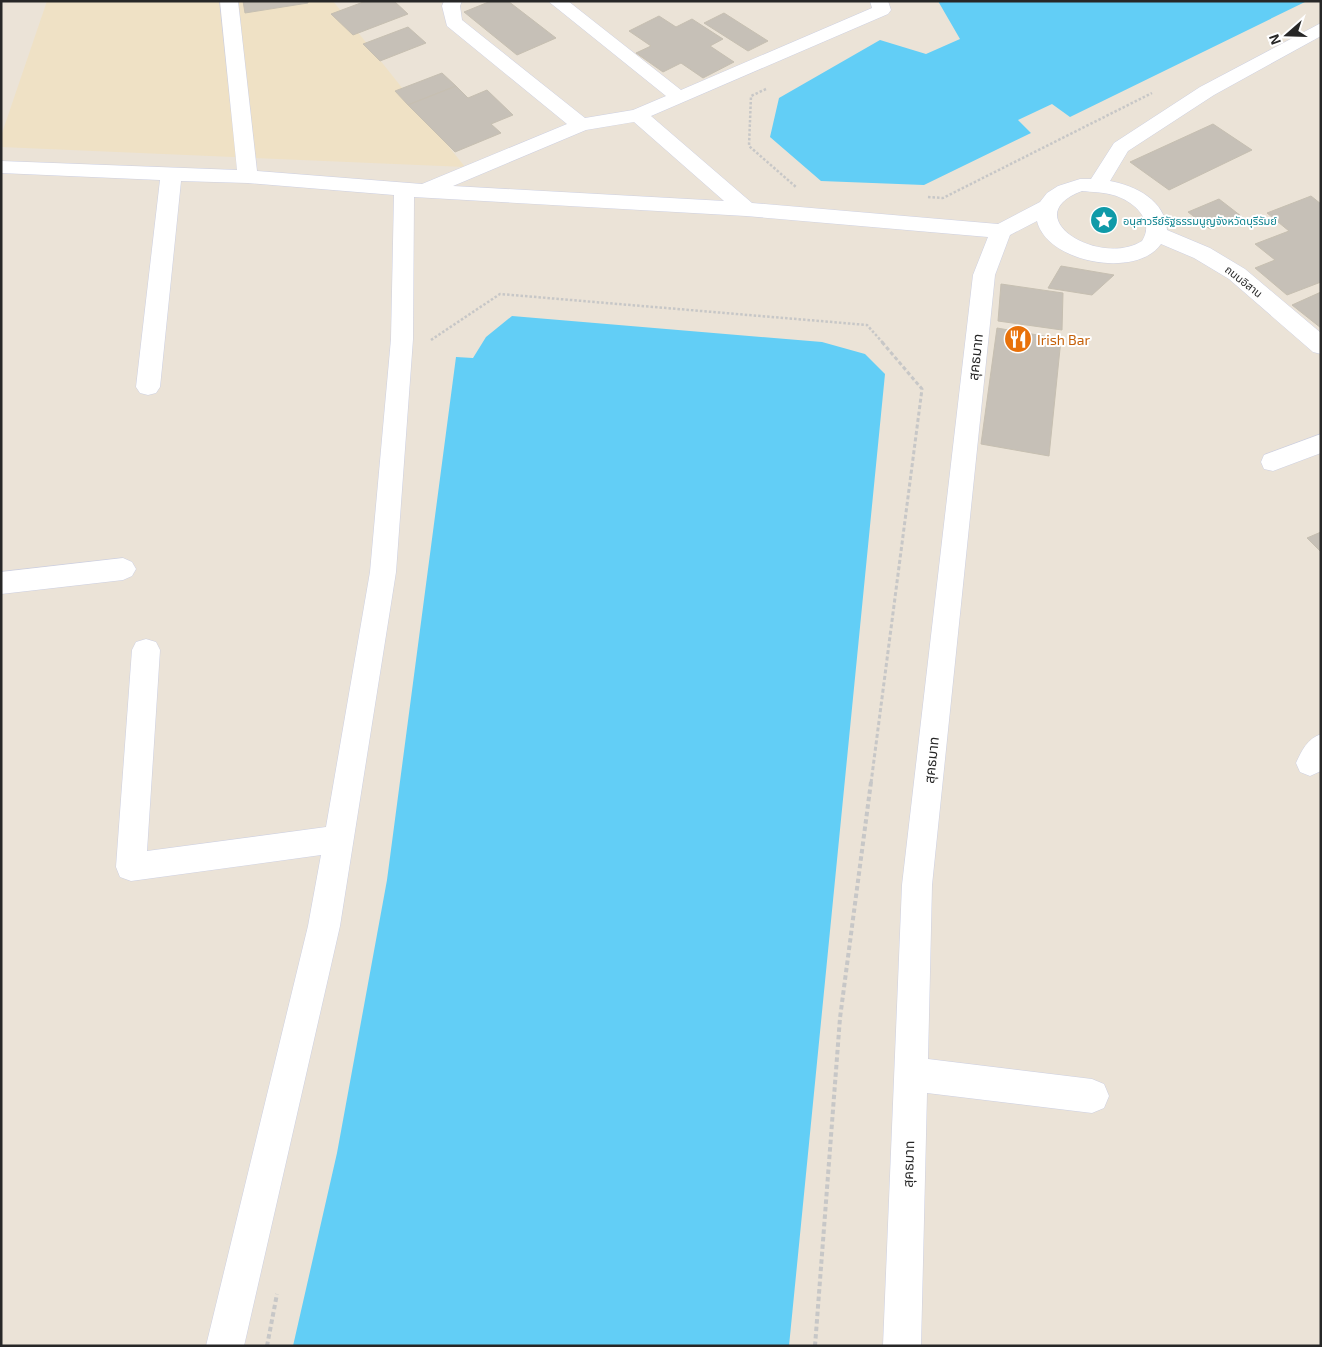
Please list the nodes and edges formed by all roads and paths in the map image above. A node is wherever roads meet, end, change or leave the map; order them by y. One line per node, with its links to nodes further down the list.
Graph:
1 (229, 1): 13 (street)
2 (453, 1): 10 (street)
3 (557, 1): 8 (street)
4 (879, 1): 8 (street)
5 (1316, 36): 14 (street)
6 (768, 88): 16 (path)
7 (1154, 93): 17 (path)
8 (680, 98): 9 (street)
9 (638, 115): 10 (street); 19 (street)
10 (581, 126): 15 (street)
11 (1, 168): 12 (street)
12 (171, 175): 13 (street); 24 (street)
13 (248, 177): 15 (street)
14 (1098, 185): 18 (street); 21 (street)
15 (414, 189): 19 (street); 30 (street)
16 (800, 191)
17 (924, 197)
18 (1046, 207): 20 (street); 21 (street)
19 (746, 209): 20 (street)
20 (1001, 231): 31 (street, สุคธมาท)
21 (1156, 234): 23 (street, ถนนอิสาน)
22 (500, 294): 34 (path)
23 (1321, 346)
24 (148, 387)
25 (1321, 443): 26 (street)
26 (1273, 462)
27 (123, 569): 28 (street)
28 (1, 583)
29 (146, 650): 30 (street)
30 (338, 839): 33 (street)
31 (911, 1074): 32 (street); 35 (street, สุคธมาท)
32 (1092, 1096)
33 (226, 1346)
34 (815, 1346)
35 (902, 1346)

